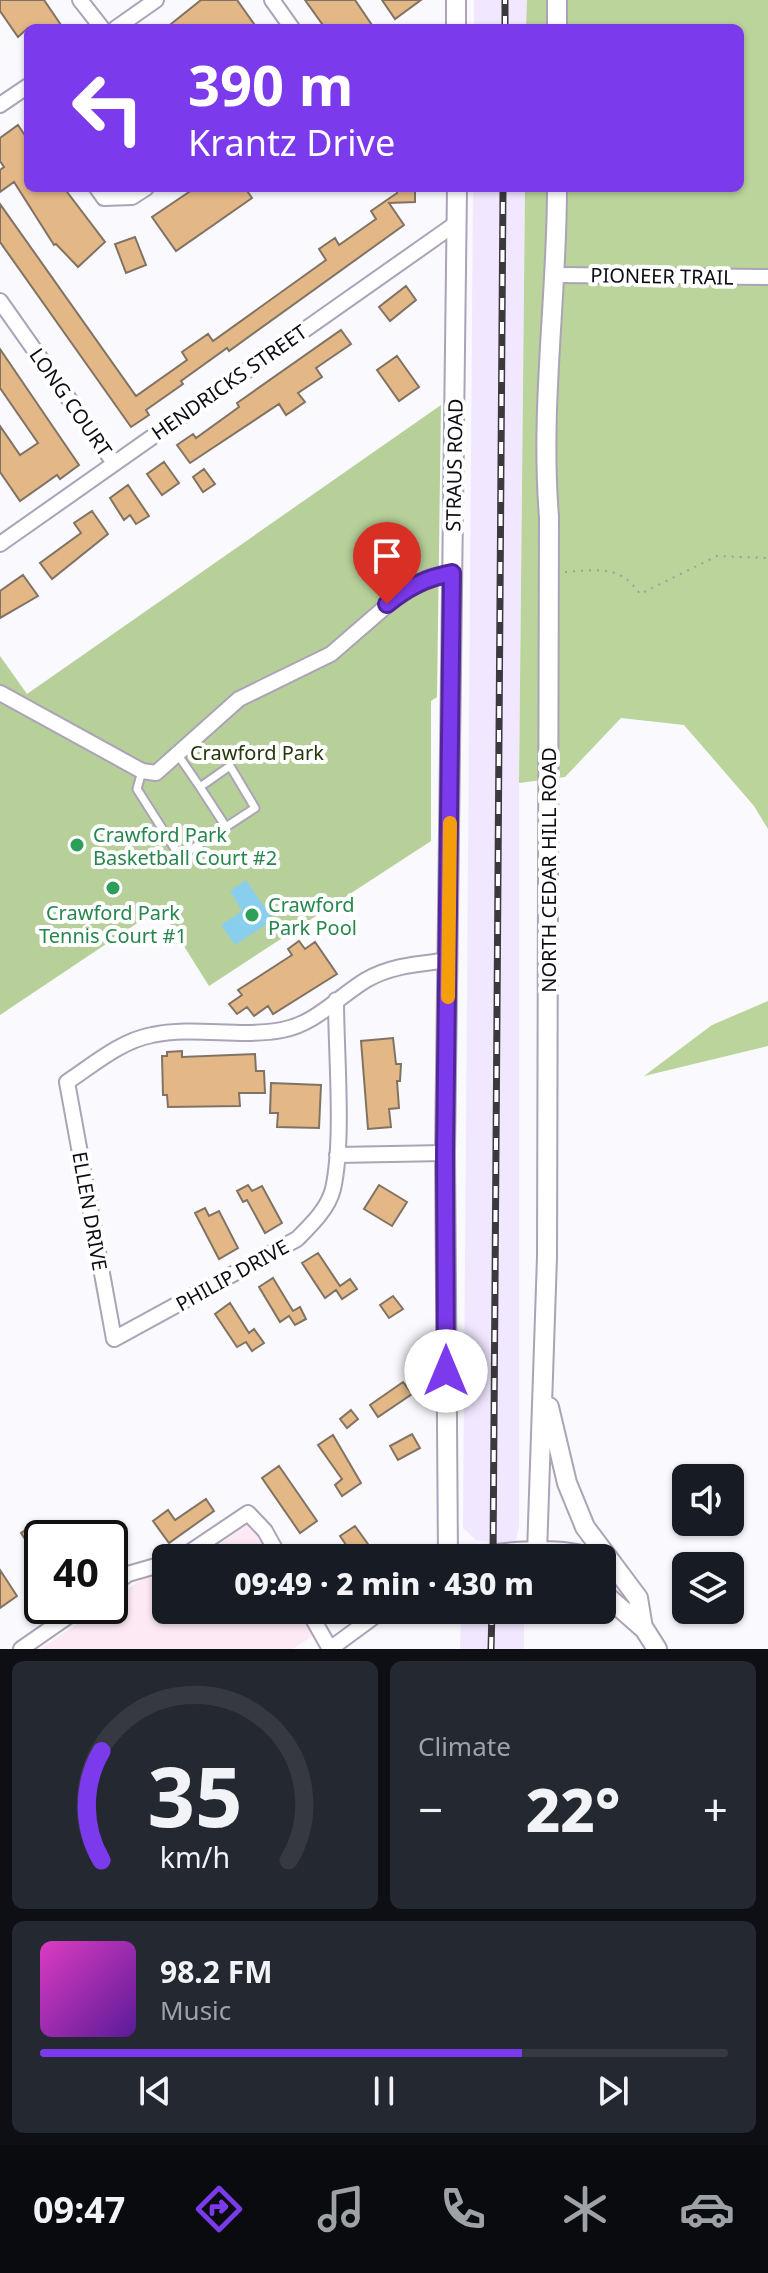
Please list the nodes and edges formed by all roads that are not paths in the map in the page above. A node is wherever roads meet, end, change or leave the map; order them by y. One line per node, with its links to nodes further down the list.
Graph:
1 (80, 0): 6 (street)
2 (156, 0): 7 (street)
3 (272, 0): 8 (street)
4 (456, 0): 9 (street)
5 (557, 0): 10 (street)
6 (99, 24)
7 (122, 24)
8 (289, 24)
9 (456, 24)
10 (557, 24)
11 (24, 90): 12 (street)
12 (0, 105)
13 (100, 192): 14 (street)
14 (140, 192)
15 (457, 192): 17 (street, STRAUS ROAD)
16 (557, 192): 18 (street, NORTH CEDAR HILL ROAD)
17 (458, 222): 21 (street, HENDRICKS STREET); 24 (street, STRAUS ROAD)
18 (557, 275): 19 (street, PIONEER TRAIL); 35 (street, NORTH CEDAR HILL ROAD)
19 (768, 277)
20 (0, 301): 21 (street, LONG COURT)
21 (114, 463): 23 (street, HENDRICKS STREET)
22 (0, 524): 23 (street)
23 (5, 540)
24 (452, 573): 26 (street); 30 (street, STRAUS ROAD)
25 (0, 693): 27 (street)
26 (178, 755): 27 (street); 28 (lane)
27 (142, 771): 29 (lane)
28 (200, 787): 29 (lane); 29 (lane)
29 (226, 827)
30 (449, 960): 31 (street); 32 (street, STRAUS ROAD)
31 (336, 1000): 33 (street, PHILIP DRIVE); 34 (street, ELLEN DRIVE)
32 (445, 1153): 33 (street); 38 (street, STRAUS ROAD)
33 (337, 1155): 34 (street, PHILIP DRIVE)
34 (114, 1339)
35 (543, 1381): 39 (street, NORTH CEDAR HILL ROAD); 47 (street)
36 (202, 1544): 37 (street)
37 (272, 1544)
38 (448, 1544)
39 (542, 1544)
40 (152, 1567): 41 (street)
41 (128, 1574)
42 (616, 1584): 47 (street)
43 (616, 1604): 47 (street)
44 (57, 1624): 48 (street)
45 (316, 1624): 49 (street)
46 (364, 1624): 49 (street)
47 (643, 1628): 50 (street)
48 (21, 1649)
49 (330, 1649)
50 (657, 1649)

